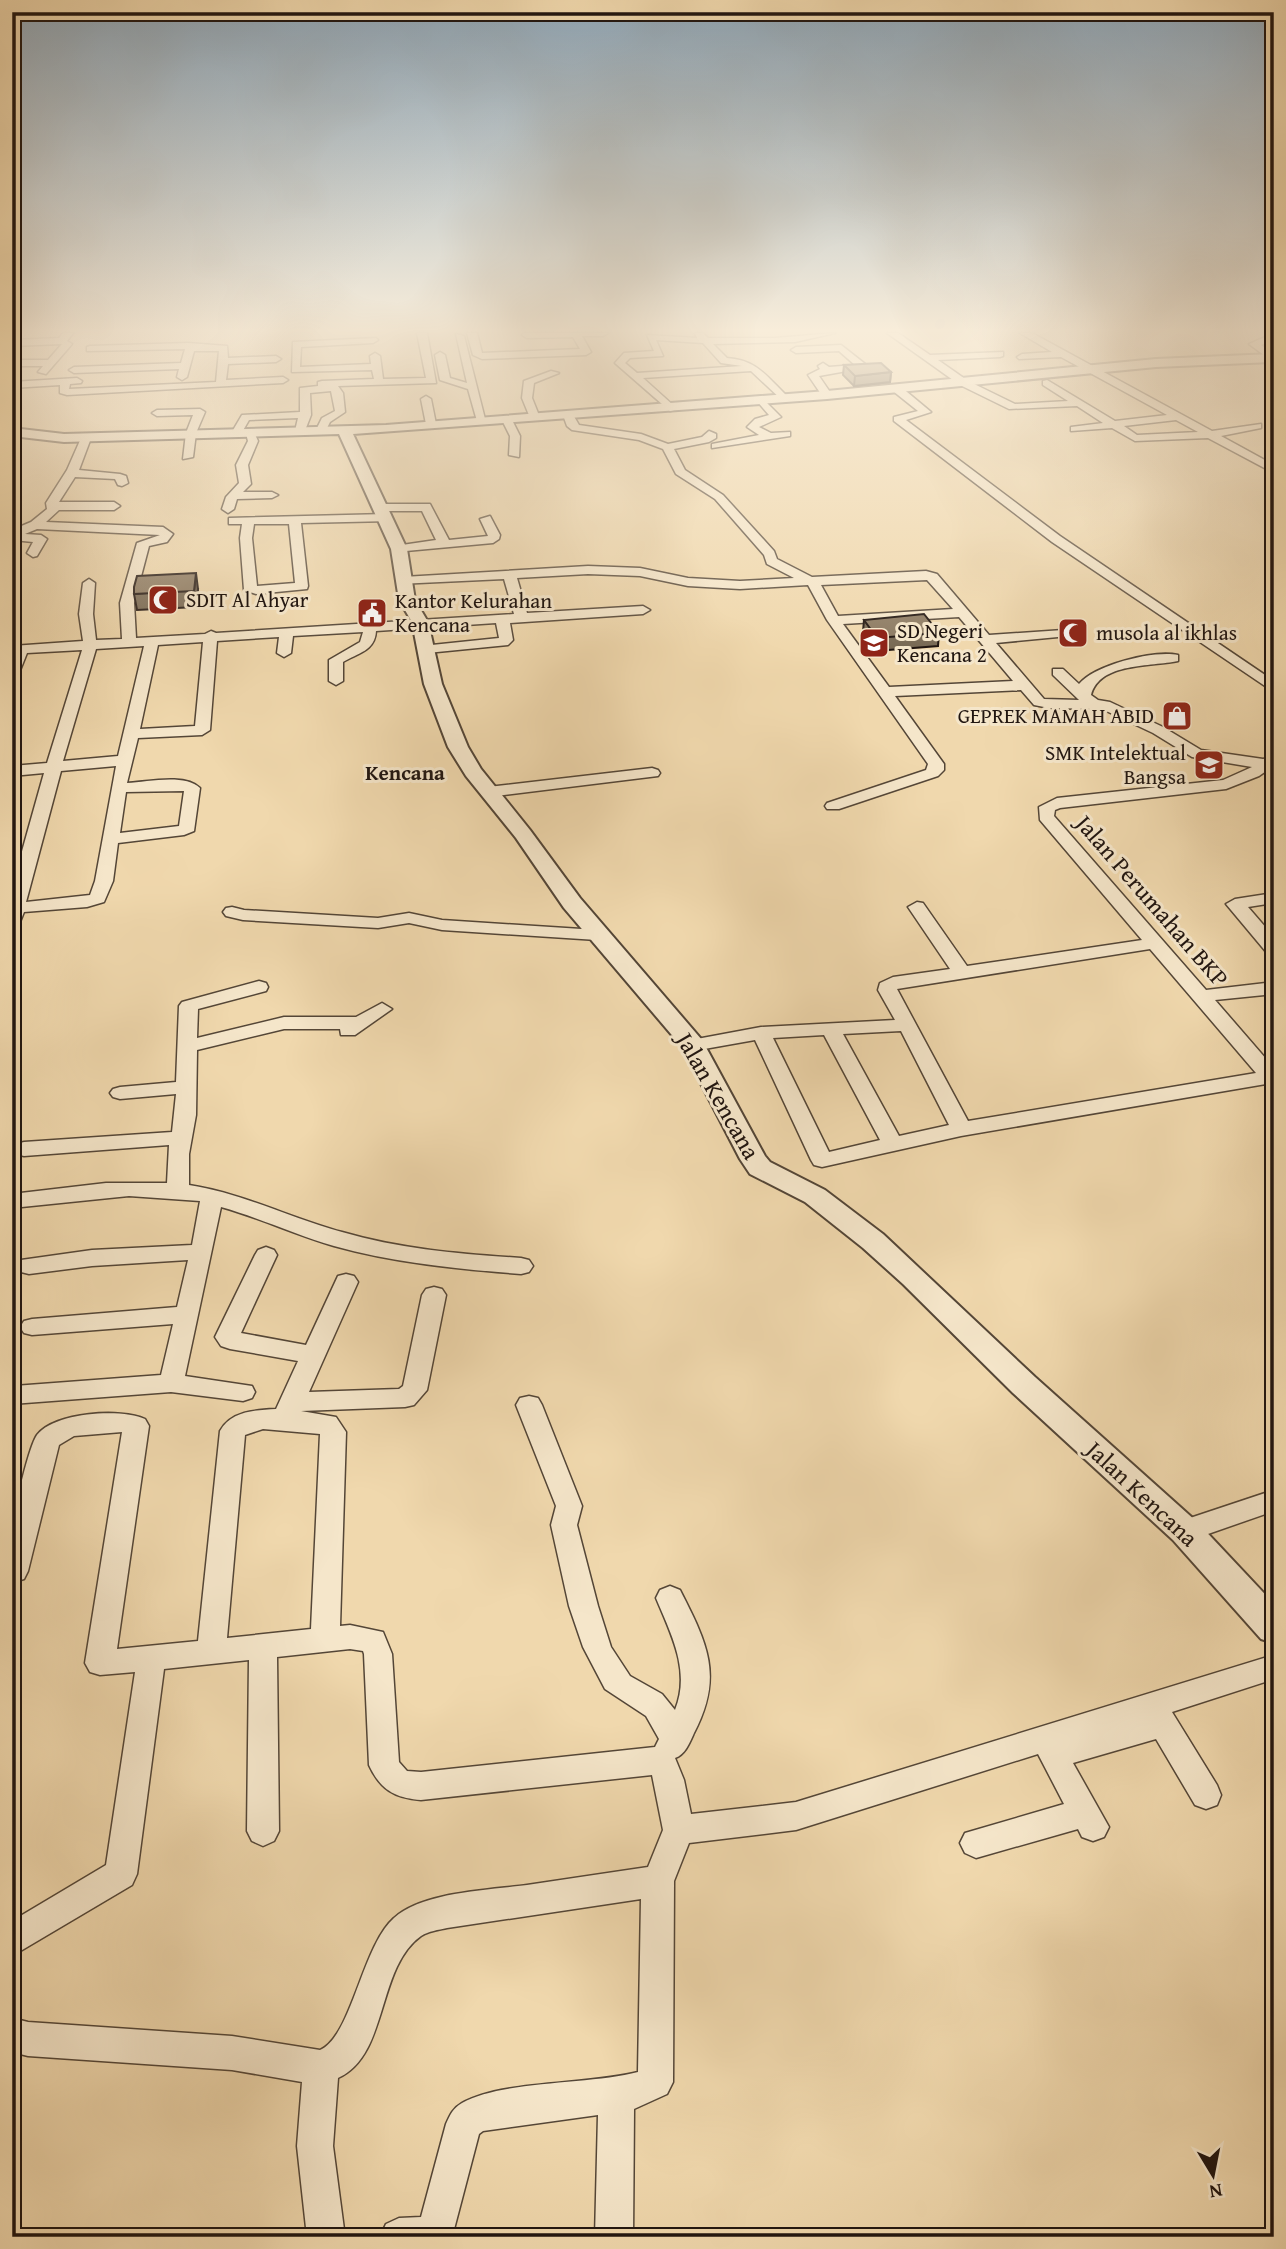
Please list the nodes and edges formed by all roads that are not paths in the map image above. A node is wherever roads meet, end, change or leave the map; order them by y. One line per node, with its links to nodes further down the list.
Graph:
1 (45, 438): 2 (street)
2 (86, 438): 17 (street)
3 (191, 438): 13 (street)
4 (250, 438): 20 (street)
5 (338, 438): 24 (street, Jalan Kencana)
6 (515, 438): 12 (street)
7 (642, 438): 11 (street)
8 (761, 438): 11 (street)
9 (923, 438): 60 (street)
10 (1215, 438): 15 (street)
11 (667, 447): 36 (street)
12 (515, 455)
13 (187, 457)
14 (1274, 461): 15 (street)
15 (1260, 462): 16 (street)
16 (1274, 470)
17 (69, 473): 18 (street); 21 (street)
18 (122, 483)
19 (272, 495): 20 (street)
20 (233, 496): 23 (street)
21 (53, 506): 22 (street); 28 (street)
22 (114, 506)
23 (228, 509)
24 (384, 512): 27 (street); 31 (street); 32 (street, Jalan Kencana)
25 (132, 516): 29 (street)
26 (486, 519): 31 (street)
27 (295, 520): 27 (street)
28 (35, 525): 29 (street); 30 (street)
29 (125, 528): 50 (street)
30 (12, 536): 33 (street)
31 (444, 544): 32 (street)
32 (399, 549): 35 (street, Jalan Kencana)
33 (33, 553)
34 (510, 576): 35 (street); 36 (street); 40 (street)
35 (403, 581): 43 (street, Jalan Kencana)
36 (813, 582): 39 (street); 42 (street)
37 (89, 583): 51 (street)
38 (643, 610): 40 (street)
39 (962, 613): 42 (street); 49 (street)
40 (521, 617): 41 (street)
41 (502, 618): 43 (street); 53 (street)
42 (834, 620): 61 (street)
43 (420, 622): 44 (street); 53 (street, Jalan Kencana)
44 (369, 627): 45 (street); 58 (street)
45 (287, 632): 47 (street); 54 (street)
46 (1058, 633): 49 (street)
47 (211, 635): 48 (street); 63 (street)
48 (152, 640): 50 (street); 63 (street)
49 (985, 640): 59 (street)
50 (129, 642): 51 (street)
51 (90, 645): 52 (street); 66 (street)
52 (17, 649): 57 (street)
53 (427, 649): 70 (street, Jalan Kencana)
54 (284, 653)
55 (1173, 665): 62 (street)
56 (1058, 672): 62 (street)
57 (12, 673)
58 (336, 681)
59 (1024, 685): 61 (street); 62 (street)
60 (1274, 688)
61 (885, 692): 71 (street)
62 (1087, 695): 65 (street)
63 (130, 734): 64 (street)
64 (125, 760): 66 (street); 69 (street)
65 (1272, 762): 78 (street, Jalan Perumahan BKP)
66 (56, 766): 67 (street); 76 (street)
67 (12, 771)
68 (652, 773): 70 (street)
69 (118, 788): 72 (street); 72 (street)
70 (488, 792): 77 (street, Jalan Kencana)
71 (833, 806)
72 (111, 839): 76 (street)
73 (1274, 898): 79 (street)
74 (917, 907): 80 (street)
75 (232, 912): 77 (street)
76 (14, 913)
77 (597, 935): 88 (street, Jalan Kencana)
78 (1156, 943): 80 (street); 83 (street, Jalan Perumahan BKP)
79 (1273, 947)
80 (963, 974): 85 (street)
81 (258, 987): 89 (street)
82 (1274, 988): 83 (street)
83 (1202, 996): 90 (street, Jalan Perumahan BKP)
84 (382, 1009): 89 (street)
85 (908, 1025): 86 (street); 93 (street)
86 (831, 1030): 87 (street); 95 (street)
87 (761, 1033): 88 (street); 95 (street)
88 (693, 1045): 115 (street, Jalan Kencana)
89 (187, 1046): 91 (street)
90 (1272, 1079): 93 (street)
91 (187, 1087): 92 (street); 94 (street)
92 (120, 1093)
93 (961, 1129): 95 (street)
94 (182, 1138): 96 (street); 97 (street)
95 (892, 1143)
96 (24, 1149)
97 (178, 1192): 98 (street); 99 (street)
98 (212, 1197): 100 (street); 103 (street)
99 (12, 1201)
100 (202, 1252): 102 (street); 106 (street)
101 (266, 1255): 108 (street)
102 (29, 1266)
103 (521, 1266)
104 (346, 1282): 108 (street)
105 (434, 1295): 113 (street)
106 (187, 1314): 107 (street); 109 (street)
107 (32, 1327)
108 (313, 1355): 113 (street)
109 (171, 1383): 110 (street); 111 (street)
110 (243, 1392)
111 (14, 1395)
112 (529, 1405): 125 (street)
113 (288, 1410): 119 (street); 121 (street)
114 (1274, 1500): 115 (street)
115 (1185, 1531): 118 (street, Jalan Kencana)
116 (14, 1571): 122 (street)
117 (670, 1598): 125 (street)
118 (1273, 1627)
119 (325, 1640): 120 (street); 125 (street)
120 (264, 1646): 121 (street); 128 (street)
121 (211, 1652): 122 (street)
122 (150, 1658): 131 (street)
123 (1274, 1667): 124 (street)
124 (1158, 1714): 126 (street); 127 (street); 129 (street)
125 (668, 1760): 127 (street)
126 (1206, 1795)
127 (679, 1830): 130 (street)
128 (263, 1831)
129 (976, 1843)
130 (658, 1881): 133 (street); 134 (street)
131 (12, 1940)
132 (12, 2035): 133 (street)
133 (321, 2068): 135 (street)
134 (616, 2093): 136 (street); 137 (street)
135 (326, 2237)
136 (399, 2237)
137 (614, 2237)

